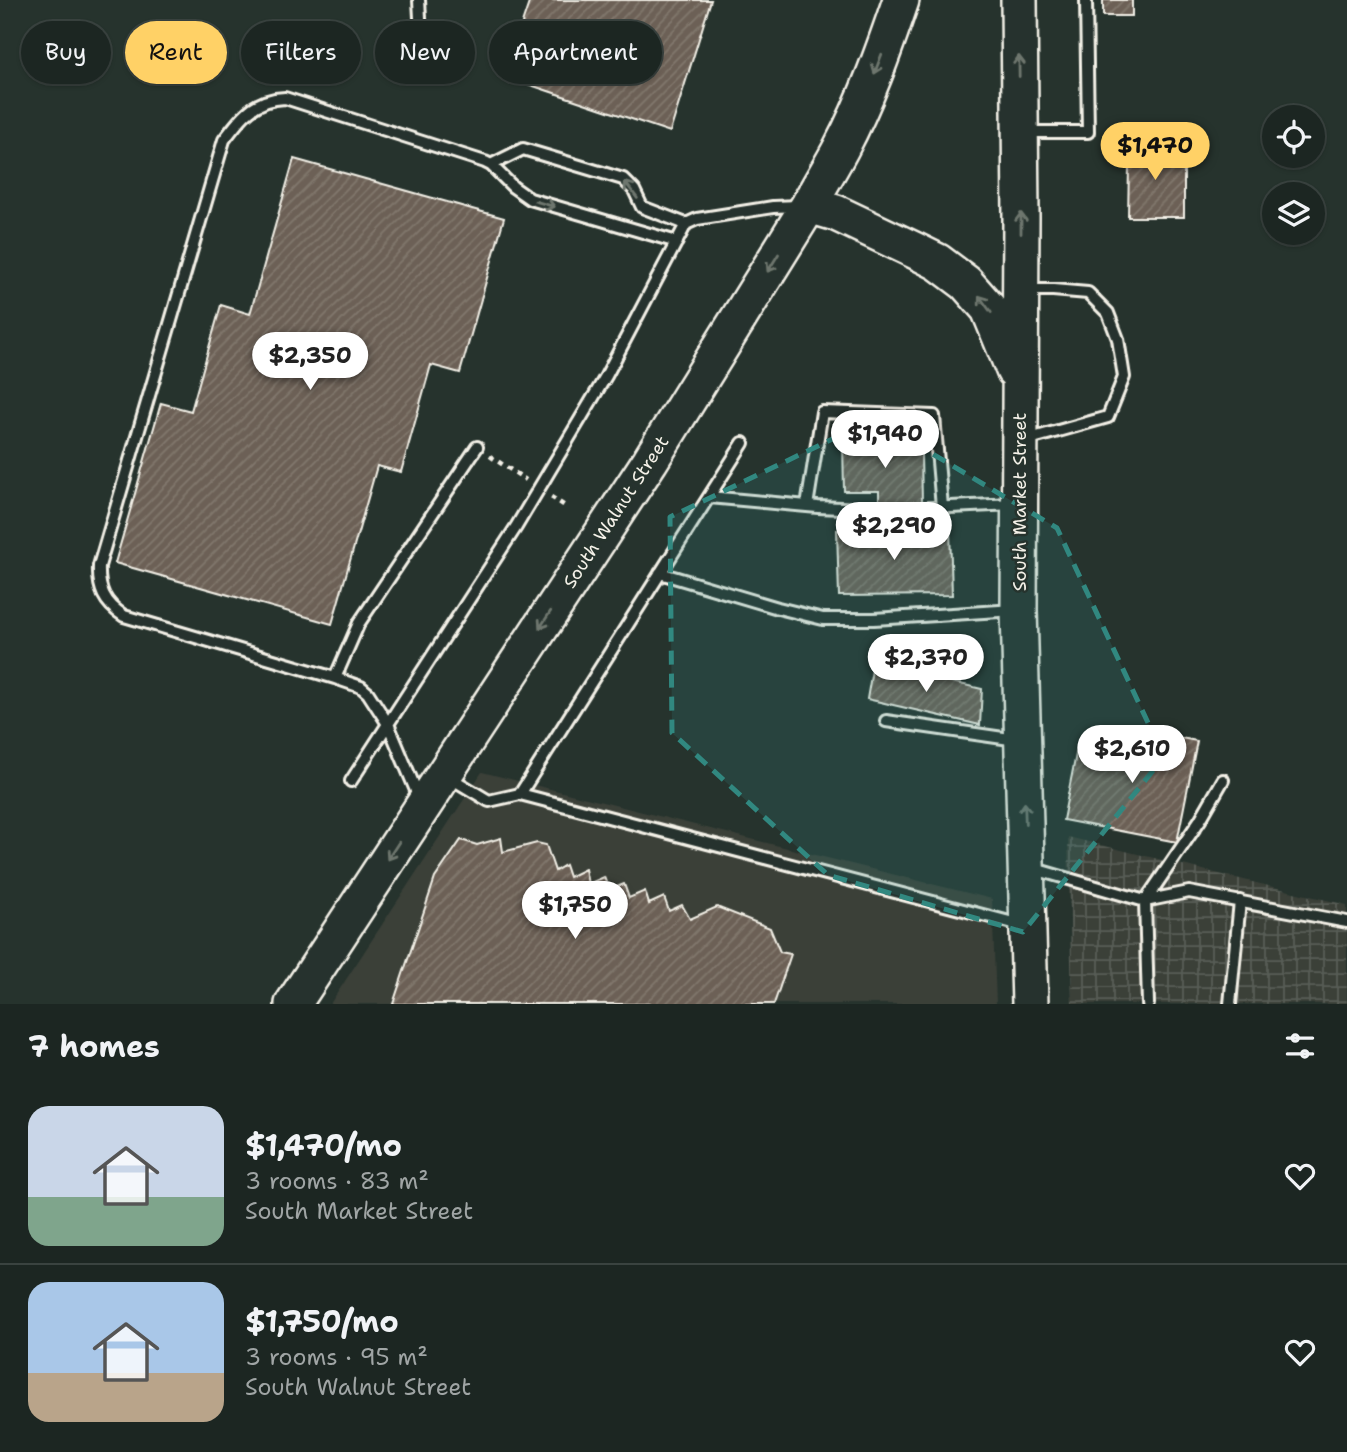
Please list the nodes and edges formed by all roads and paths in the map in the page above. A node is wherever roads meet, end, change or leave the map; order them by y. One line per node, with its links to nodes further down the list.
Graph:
1 (419, 0): 5 (lane)
2 (901, 0): 8 (main road, South Walnut Street, one-way to 8)
3 (1019, 0): 6 (main road, South Market Street, one-way to 3)
4 (1086, 0): 6 (lane)
5 (420, 21)
6 (1020, 132): 11 (main road, South Market Street, one-way to 6)
7 (491, 165): 9 (lane, one-way to 7); 10 (lane, one-way to 10); 24 (lane)
8 (809, 205): 9 (lane); 12 (main road, one-way to 8); 28 (main road, South Walnut Street, one-way to 28)
9 (686, 224): 10 (lane)
10 (677, 242): 16 (lane)
11 (1021, 290): 12 (main road, South Market Street); 13 (lane)
12 (1021, 389): 13 (main road, South Market Street)
13 (1020, 442): 18 (main road, South Market Street)
14 (743, 443): 17 (lane)
15 (477, 447): 16 (path); 24 (lane)
16 (539, 489): 19 (path); 26 (lane)
17 (709, 497): 20 (lane); 22 (lane)
18 (1020, 503): 21 (lane); 23 (main road, South Market Street)
19 (565, 506)
20 (807, 506): 21 (lane); 21 (lane)
21 (942, 507)
22 (660, 573): 23 (lane); 31 (lane)
23 (1019, 610): 27 (main road, South Market Street)
24 (335, 678): 26 (lane)
25 (886, 721): 27 (lane)
26 (388, 724): 30 (lane); 32 (lane)
27 (1023, 741): 33 (main road, South Market Street, one-way to 27)
28 (444, 773): 31 (lane); 32 (main road, South Walnut Street)
29 (1223, 780): 34 (lane)
30 (351, 781)
31 (520, 794): 37 (lane)
32 (422, 806): 38 (main road, South Walnut Street, one-way to 38)
33 (1027, 867): 34 (lane); 37 (main road, South Market Street)
34 (1145, 901): 35 (lane); 40 (lane)
35 (1240, 901): 36 (lane); 41 (lane)
36 (1347, 922)
37 (1029, 927): 39 (main road, South Market Street)
38 (293, 1004)
39 (1030, 1004)
40 (1148, 1004)
41 (1230, 1004)

